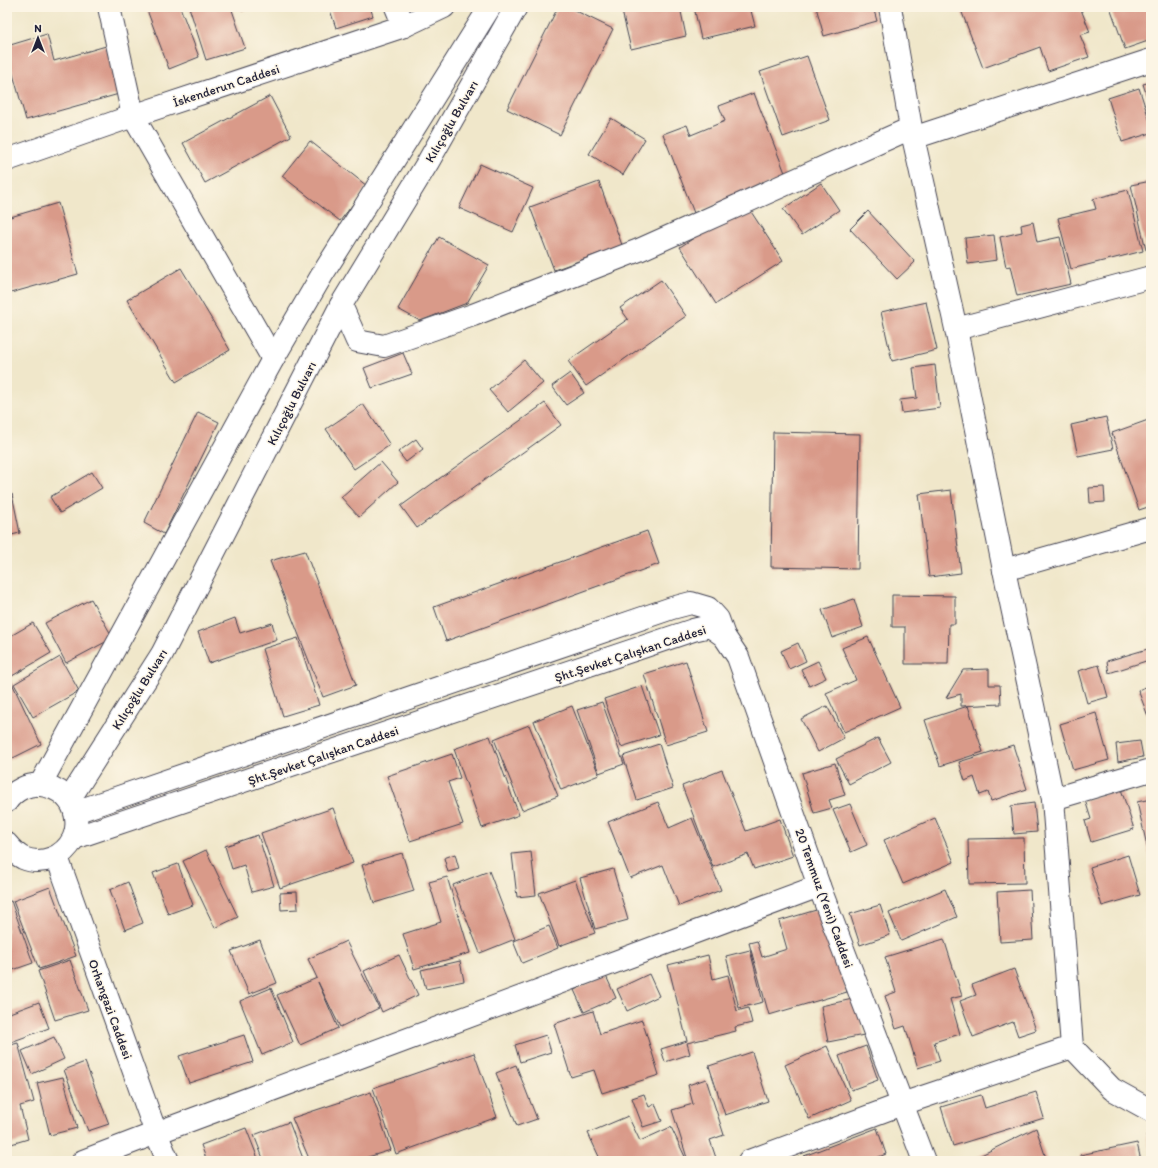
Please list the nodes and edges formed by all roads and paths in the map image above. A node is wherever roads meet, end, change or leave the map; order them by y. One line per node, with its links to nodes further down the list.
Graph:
1 (109, 7): 8 (street)
2 (444, 7): 6 (street, İskenderun Caddesi)
3 (490, 7): 14 (street, Kılıçoğlu Bulvarı)
4 (516, 7): 12 (street, Kılıçoğlu Bulvarı)
5 (890, 7): 9 (street)
6 (400, 16): 8 (street, İskenderun Caddesi)
7 (1151, 60): 9 (street)
8 (133, 116): 10 (street, İskenderun Caddesi); 14 (street)
9 (912, 133): 12 (street); 13 (street)
10 (7, 160)
11 (1151, 277): 13 (street)
12 (341, 305): 22 (street, Kılıçoğlu Bulvarı)
13 (956, 329): 16 (street)
14 (273, 359): 19 (street, Kılıçoğlu Bulvarı)
15 (1151, 528): 16 (street)
16 (1004, 570): 20 (street)
17 (724, 636): 22 (street, Şht.Şevket Çalışkan Caddesi); 23 (street, Şht.Şevket Çalışkan Caddesi); 26 (street, 20 Temmuz (Yeni) Caddesi)
18 (1151, 770): 20 (street)
19 (40, 785): 21 (street); 22 (street)
20 (1053, 799): 27 (street)
21 (7, 801)
22 (72, 806): 23 (street)
23 (74, 838): 25 (street)
24 (12, 856): 25 (street)
25 (57, 857): 30 (street, Orhangazi Caddesi)
26 (819, 886): 28 (street, 20 Temmuz (Yeni) Caddesi); 30 (street)
27 (1072, 1047): 28 (street); 29 (street)
28 (902, 1104): 33 (street); 34 (street, 20 Temmuz (Yeni) Caddesi)
29 (1151, 1110)
30 (156, 1133): 31 (street); 32 (street, Orhangazi Caddesi)
31 (83, 1161)
32 (168, 1161)
33 (749, 1161)
34 (924, 1161)

